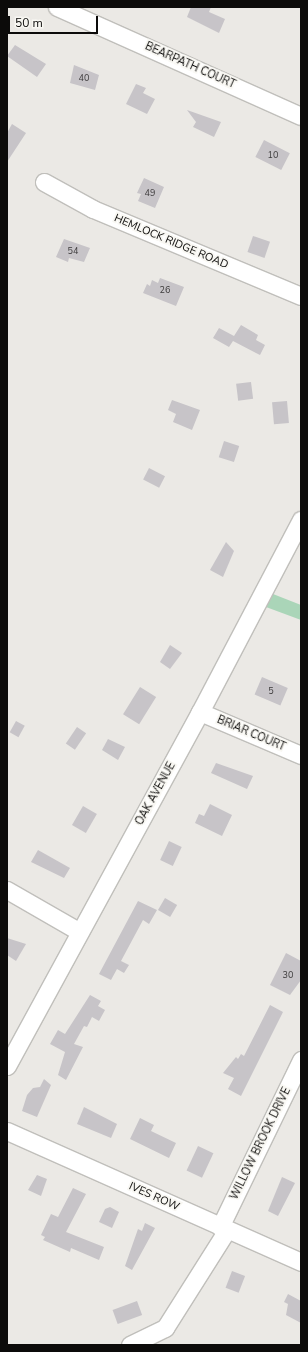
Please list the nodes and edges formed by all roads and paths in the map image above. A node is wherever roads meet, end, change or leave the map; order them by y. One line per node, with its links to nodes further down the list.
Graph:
1 (57, 7): 2 (street, BEARPATH COURT)
2 (301, 116)
3 (44, 182): 4 (street, HEMLOCK RIDGE ROAD)
4 (301, 296)
5 (301, 520): 6 (street, OAK AVENUE)
6 (200, 712): 7 (street, BRIAR COURT); 9 (street, OAK AVENUE)
7 (301, 755)
8 (7, 890): 9 (street)
9 (80, 932): 11 (street, OAK AVENUE)
10 (301, 1060): 13 (street, WILLOW BROOK DRIVE)
11 (7, 1066)
12 (7, 1131): 13 (street, IVES ROW)
13 (223, 1229): 14 (street, IVES ROW); 15 (street, WILLOW BROOK DRIVE)
14 (301, 1262)
15 (130, 1345)

